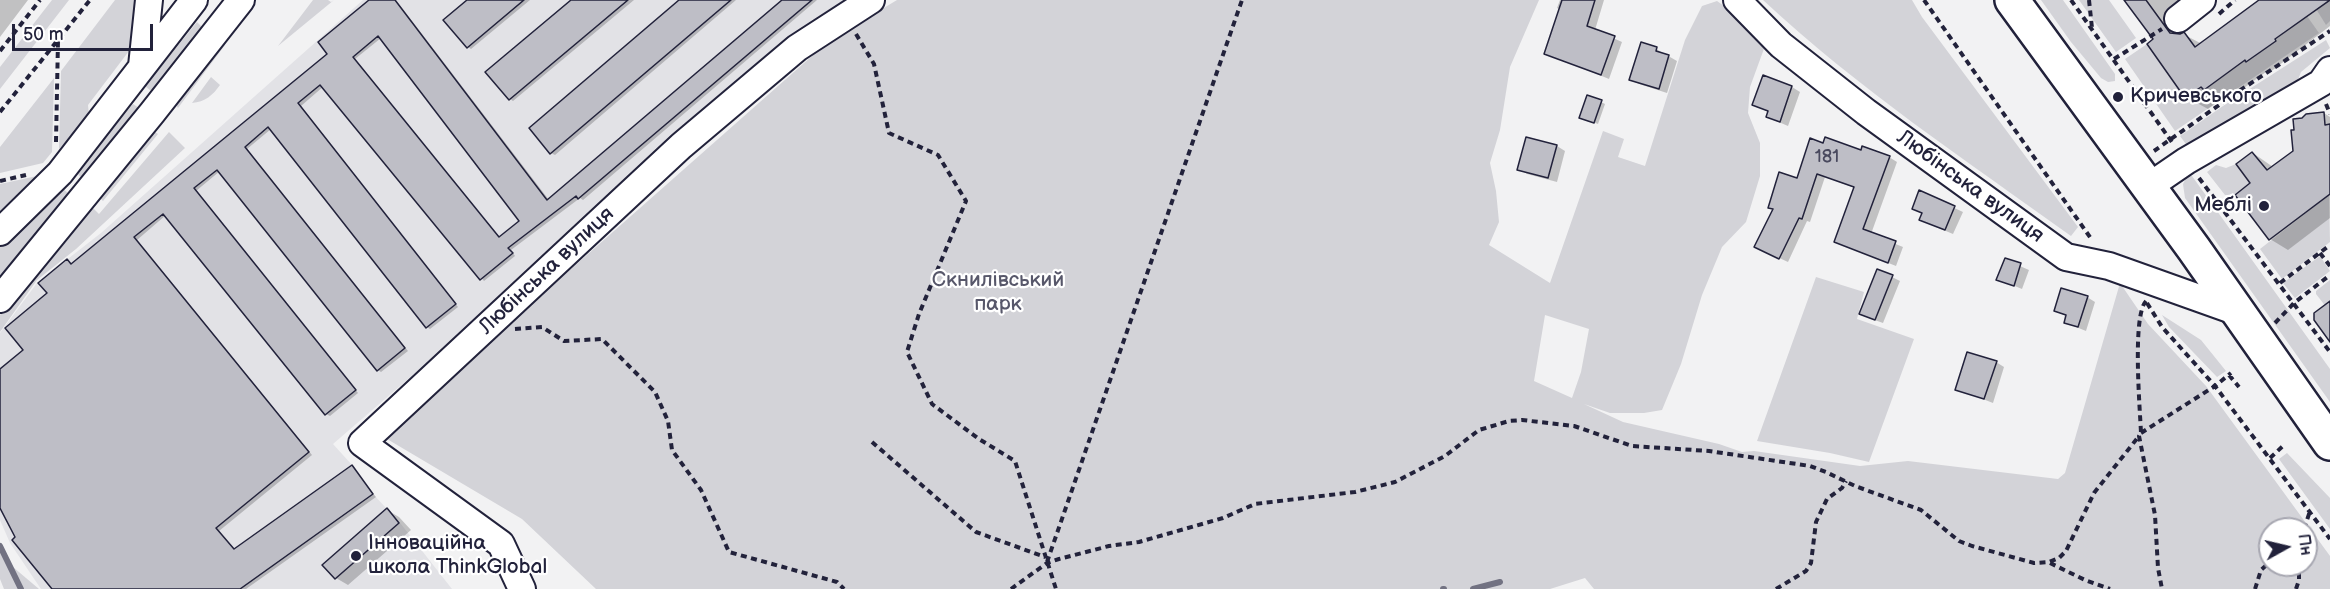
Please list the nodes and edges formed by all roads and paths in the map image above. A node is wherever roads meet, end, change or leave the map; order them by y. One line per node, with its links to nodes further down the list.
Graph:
1 (40, 0): 20 (path)
2 (90, 0): 19 (path)
3 (149, 0): 22 (street)
4 (194, 0): 22 (street)
5 (241, 0): 37 (street)
6 (871, 0): 14 (street, Любінська вулиця)
7 (1242, 0): 57 (path)
8 (1737, 0): 34 (street, Любінська вулиця)
9 (1924, 0): 34 (path)
10 (2012, 0): 29 (main road)
11 (2071, 0): 16 (path)
12 (2089, 0): 16 (path)
13 (2202, 0): 15 (street)
14 (846, 16): 41 (street, Любінська вулиця); 55 (path)
15 (2178, 19): 21 (path)
16 (2092, 28): 21 (path)
17 (2328, 32): 18 (path); 25 (path)
18 (2330, 39)
19 (58, 40): 24 (path); 27 (path)
20 (0, 51)
21 (2114, 59): 25 (path)
22 (142, 66): 30 (street)
23 (2327, 83): 28 (street)
24 (0, 112)
25 (2170, 139): 26 (path); 28 (path)
26 (2154, 151)
27 (56, 152)
28 (2186, 161): 29 (street); 36 (path)
29 (2148, 187): 40 (main road)
30 (0, 232)
31 (2330, 245): 32 (path)
32 (2320, 253): 33 (path); 36 (path)
33 (2330, 266)
34 (2117, 269): 38 (path); 40 (street, Любінська вулиця)
35 (2330, 275): 39 (path)
36 (2280, 283): 39 (path)
37 (0, 299)
38 (2146, 301): 44 (path); 46 (path)
39 (2294, 303): 42 (path); 43 (path)
40 (2238, 312): 48 (main road)
41 (496, 318): 58 (street, Любінська вулиця); 59 (path)
42 (2274, 324)
43 (2330, 352)
44 (2215, 386): 45 (path); 46 (path); 50 (path)
45 (2239, 387)
46 (2140, 434): 56 (path); 64 (path)
47 (872, 442): 55 (path)
48 (2330, 443)
49 (2283, 446): 50 (path)
50 (2270, 458): 52 (path)
51 (1846, 481): 56 (path); 57 (path); 62 (path)
52 (2310, 511): 53 (path); 54 (path)
53 (2308, 517)
54 (2330, 539)
55 (1045, 557): 57 (path)
56 (2049, 562): 63 (path)
57 (1047, 563): 60 (path); 61 (path)
58 (522, 589)
59 (844, 589)
60 (1011, 589)
61 (1056, 589)
62 (1776, 589)
63 (2110, 589)
64 (2162, 589)

